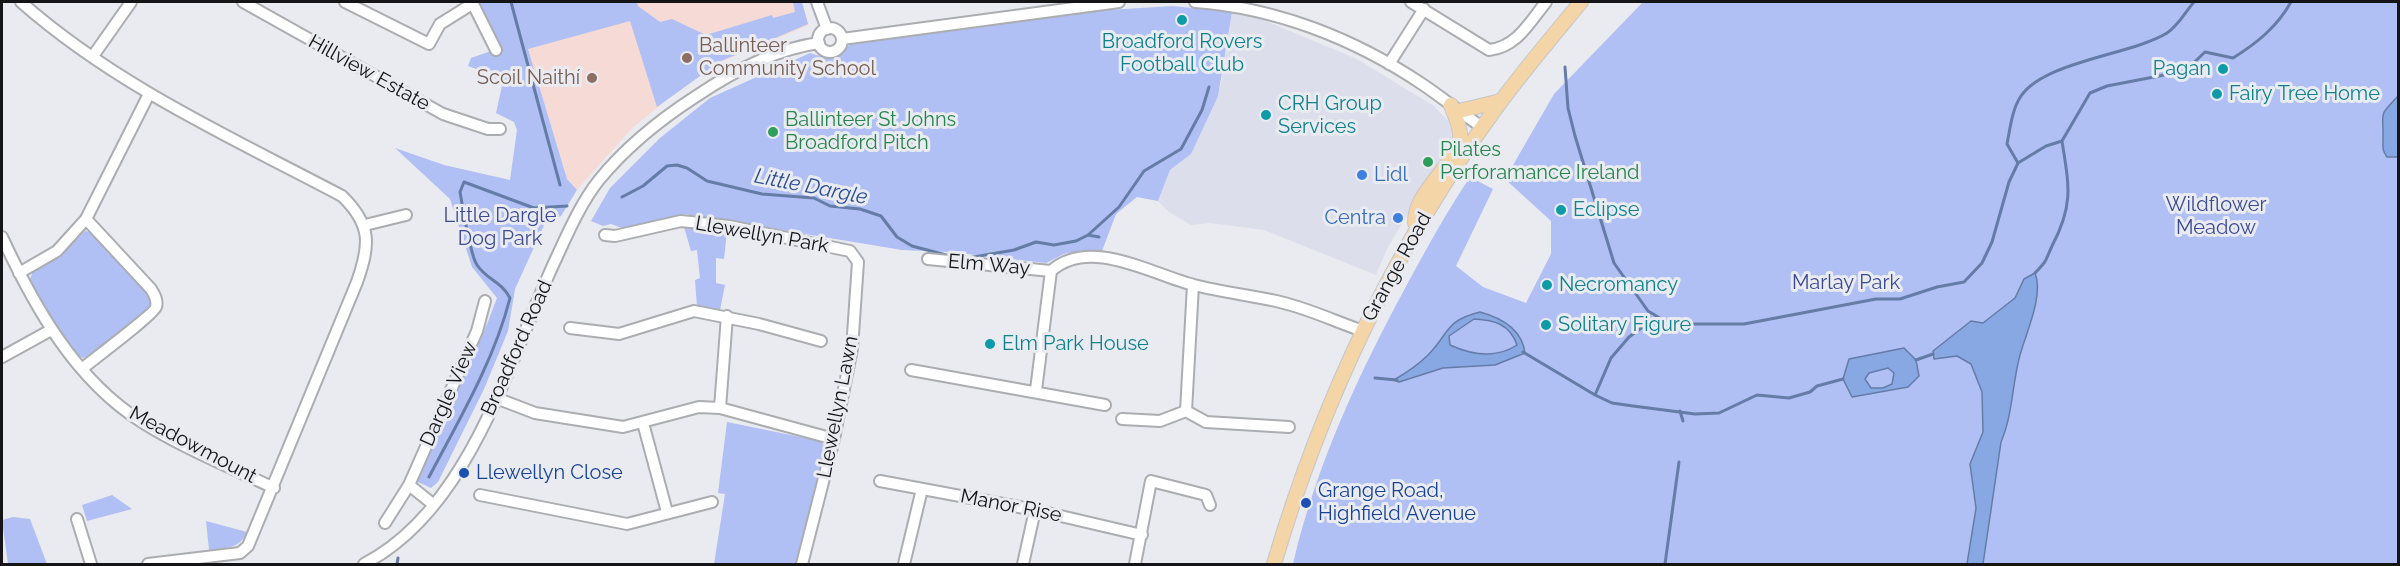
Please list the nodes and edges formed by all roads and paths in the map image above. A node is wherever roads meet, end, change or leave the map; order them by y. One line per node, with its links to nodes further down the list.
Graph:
1 (21, 2): 17 (street)
2 (131, 2): 17 (street)
3 (246, 2): 23 (street, Hillview Estate)
4 (345, 2): 11 (street)
5 (817, 2): 13 (street)
6 (1119, 2): 14 (street)
7 (1195, 2): 18 (street)
8 (1411, 2): 12 (street)
9 (1546, 2): 12 (street)
10 (1581, 2): 20 (main road, Grange Road)
11 (472, 3): 16 (street)
12 (1424, 9): 18 (street)
13 (827, 29): 14 (street); 15 (street)
14 (842, 39): 15 (street)
15 (819, 43): 45 (street, Broadford Road)
16 (496, 50)
17 (93, 56): 19 (street)
18 (1389, 64): 21 (street)
19 (149, 94): 25 (street); 26 (street)
20 (1501, 101): 21 (main road); 22 (main road, Grange Road)
21 (1455, 108): 22 (street); 27 (main road)
22 (1482, 127): 27 (main road, Grange Road)
23 (500, 129)
24 (406, 215): 26 (street)
25 (86, 219): 33 (street); 42 (street)
26 (365, 225): 55 (street, Meadowmount)
27 (1415, 231): 39 (main road, Grange Road)
28 (605, 235): 30 (street, Llewellyn Park)
29 (2, 237): 33 (street, Meadowmount)
30 (850, 251): 52 (street, Llewellyn Lawn)
31 (928, 259): 32 (street, Elm Way)
32 (1051, 271): 34 (street); 44 (street)
33 (19, 273): 38 (street, Meadowmount)
34 (1194, 285): 39 (street); 48 (street)
35 (485, 301): 54 (street, Dargle View)
36 (727, 316): 37 (street); 40 (street); 47 (street)
37 (570, 328)
38 (51, 330): 41 (street); 42 (street, Meadowmount)
39 (1362, 331): 73 (main road, Grange Road)
40 (821, 341)
41 (2, 357)
42 (83, 368): 55 (street, Meadowmount)
43 (911, 370): 44 (street)
44 (1036, 390): 46 (street)
45 (496, 398): 50 (street); 59 (street, Broadford Road)
46 (1105, 405)
47 (720, 408): 50 (street); 52 (street)
48 (1186, 411): 49 (street); 51 (street)
49 (1122, 418)
50 (643, 423): 62 (street)
51 (1289, 427)
52 (834, 439): 69 (street, Llewellyn Lawn)
53 (880, 481): 56 (street, Manor Rise)
54 (409, 485): 59 (street); 64 (street, Dargle View)
55 (274, 488): 67 (street, Meadowmount)
56 (922, 489): 61 (street, Manor Rise); 70 (street)
57 (480, 495): 62 (street)
58 (712, 502): 62 (street)
59 (434, 505): 68 (street, Broadford Road)
60 (1210, 505): 65 (street)
61 (1035, 510): 65 (street, Manor Rise); 71 (street)
62 (667, 512)
63 (77, 519): 66 (street)
64 (385, 523)
65 (1142, 535): 72 (street)
66 (91, 564)
67 (148, 564)
68 (364, 564)
69 (802, 564)
70 (904, 564)
71 (1023, 564)
72 (1135, 564)
73 (1274, 564)

